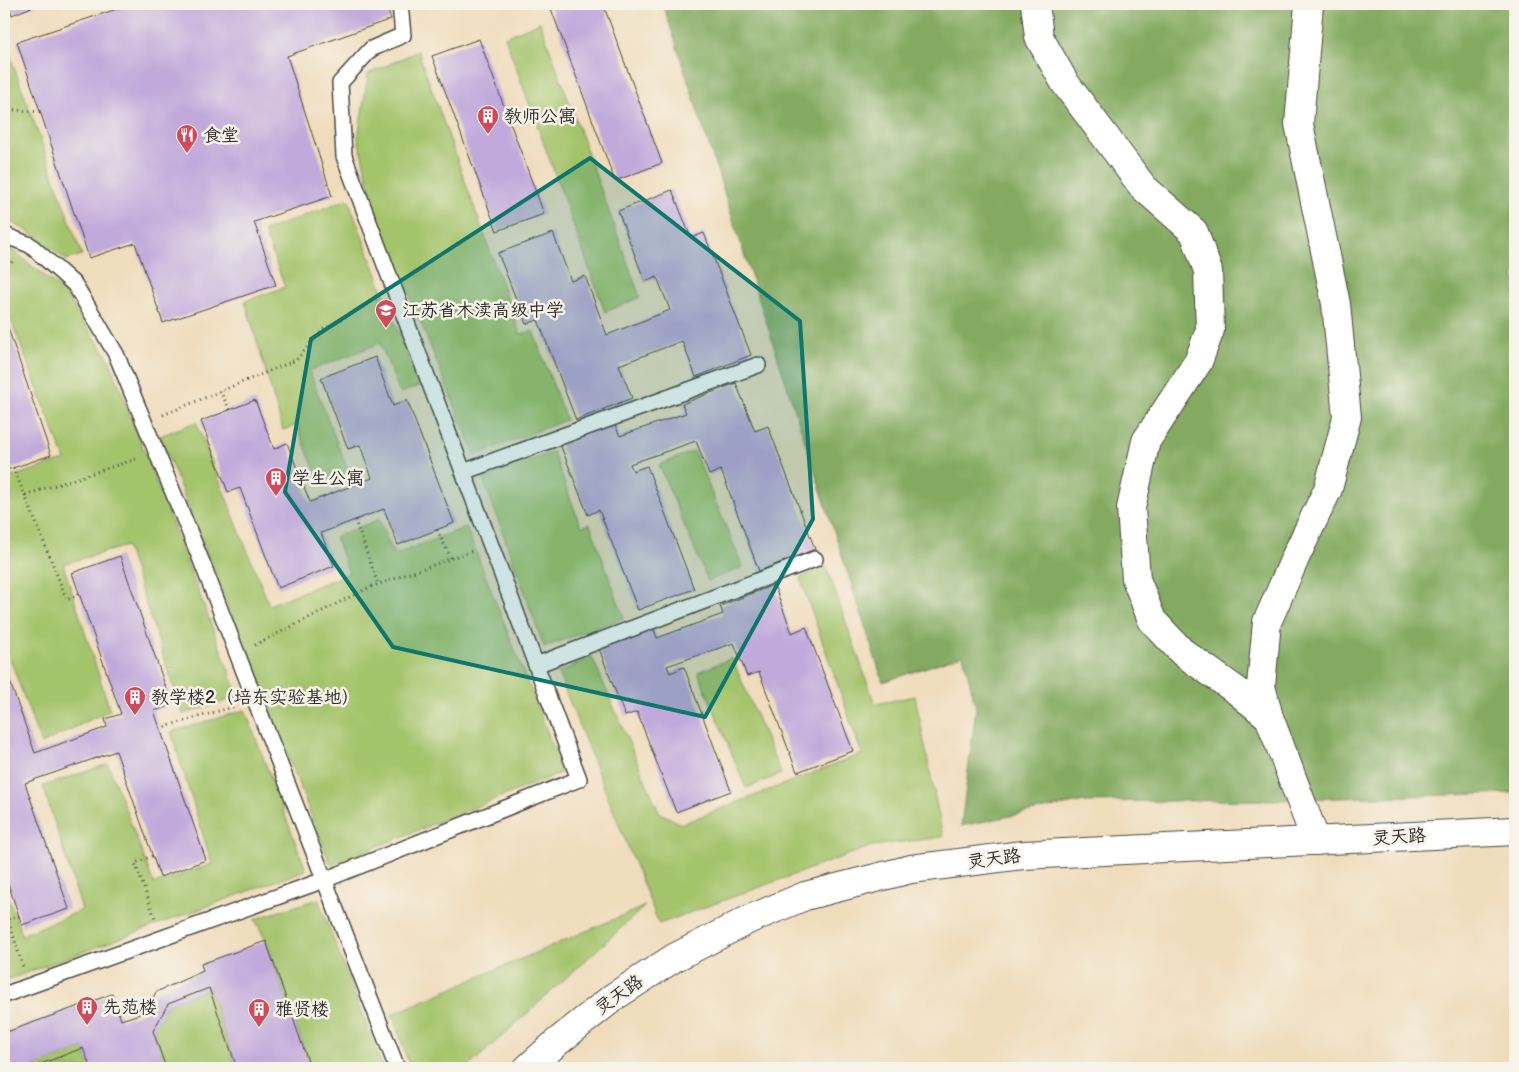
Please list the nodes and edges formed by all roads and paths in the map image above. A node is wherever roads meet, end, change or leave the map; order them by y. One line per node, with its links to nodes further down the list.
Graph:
1 (400, 4): 7 (lane)
2 (1035, 4): 26 (street)
3 (1309, 4): 26 (street)
4 (4, 109): 5 (path)
5 (41, 112)
6 (4, 235): 11 (lane)
7 (394, 289): 9 (path); 14 (lane)
8 (758, 366): 14 (lane)
9 (220, 391): 10 (path); 11 (path)
10 (230, 410)
11 (144, 423): 12 (lane)
12 (156, 453): 15 (path); 23 (lane)
13 (13, 468): 15 (path)
14 (463, 472): 18 (lane)
15 (25, 495): 22 (path)
16 (355, 520): 21 (path)
17 (437, 530): 19 (path)
18 (490, 544): 19 (path); 24 (lane)
19 (450, 558): 21 (path)
20 (815, 559): 24 (lane)
21 (378, 584): 23 (path)
22 (79, 594)
23 (237, 654): 25 (lane)
24 (536, 666): 31 (lane)
25 (254, 700): 27 (path); 31 (lane)
26 (1268, 717): 29 (street)
27 (160, 728)
28 (1515, 831): 29 (street, 灵天路)
29 (1316, 841): 37 (street, 灵天路)
30 (152, 856): 33 (path)
31 (324, 880): 33 (lane); 36 (lane)
32 (19, 916): 34 (path)
33 (162, 938): 34 (lane)
34 (28, 986): 35 (lane)
35 (4, 994)
36 (397, 1068)
37 (528, 1068)

